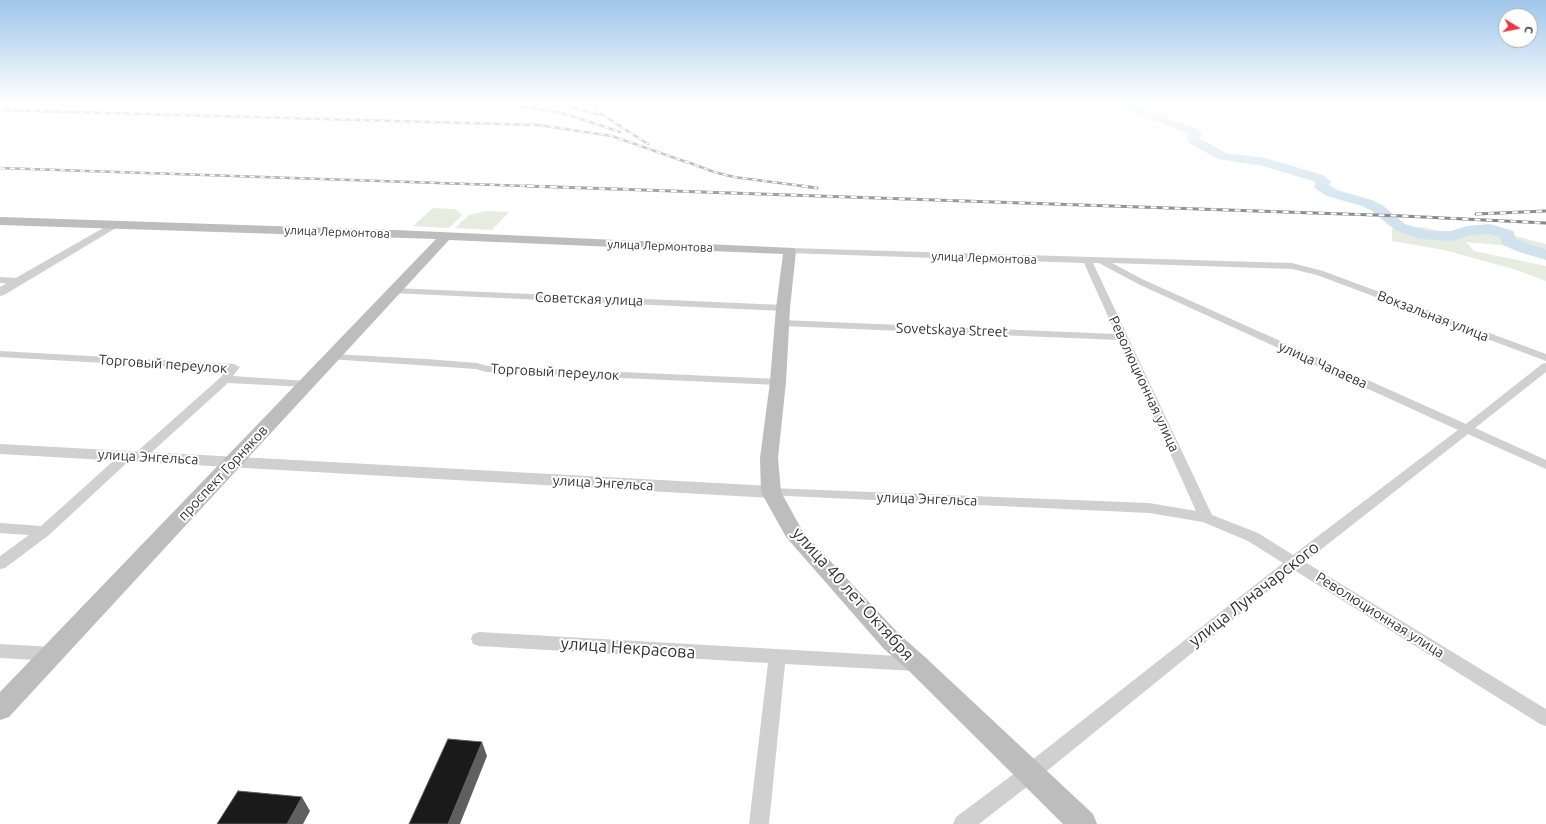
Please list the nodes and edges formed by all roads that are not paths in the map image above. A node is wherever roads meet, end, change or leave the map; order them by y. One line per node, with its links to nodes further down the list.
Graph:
1 (0, 221): 2 (main road, улица Лермонтова)
2 (112, 226): 3 (main road, улица Лермонтова); 8 (street)
3 (446, 236): 4 (main road, улица Лермонтова); 9 (main road, проспект Горняков)
4 (790, 251): 5 (street, улица Лермонтова); 11 (main road, улица 40 лет Октября)
5 (1094, 261): 6 (street, улица Лермонтова); 12 (street, Революционная улица); 20 (street, улица Чапаева)
6 (1320, 273): 15 (street, Вокзальная улица)
7 (0, 280): 8 (street)
8 (18, 281): 10 (street)
9 (394, 291): 11 (street, Советская улица); 14 (main road, проспект Горняков)
10 (0, 292)
11 (783, 315): 12 (street, Sovetskaya Street); 18 (main road, улица 40 лет Октября)
12 (1122, 337): 26 (street, Революционная улица)
13 (0, 354): 17 (street, Торговый переулок)
14 (333, 357): 18 (street, Торговый переулок); 19 (main road, проспект Горняков)
15 (1546, 358)
16 (1546, 366): 20 (street, улица Луначарского)
17 (225, 379): 19 (street, Торговый переулок); 22 (street)
18 (778, 382): 25 (main road, улица 40 лет Октября)
19 (307, 384): 23 (main road, проспект Горняков)
20 (1467, 430): 24 (street, улица Чапаева); 29 (street, улица Луначарского)
21 (0, 449): 22 (street, улица Энгельса)
22 (132, 457): 23 (street, улица Энгельса); 28 (street)
23 (234, 461): 25 (street, улица Энгельса); 33 (main road, проспект Горняков)
24 (1546, 465)
25 (771, 492): 26 (street, улица Энгельса); 35 (main road, улица 40 лет Октября)
26 (1206, 518): 29 (street, Революционная улица)
27 (0, 528): 28 (street)
28 (44, 531): 30 (street)
29 (1294, 562): 37 (street, Революционная улица); 38 (street, улица Луначарского)
30 (0, 564)
31 (479, 639): 34 (street, улица Некрасова)
32 (0, 651): 33 (street)
33 (53, 654): 36 (main road, проспект Горняков)
34 (778, 658): 35 (street, улица Некрасова); 39 (street)
35 (917, 664): 38 (main road, улица 40 лет Октября)
36 (0, 709)
37 (1546, 718)
38 (1030, 773): 40 (street, улица Луначарского); 41 (main road, улица 40 лет Октября)
39 (759, 824)
40 (963, 824)
41 (1083, 824)

